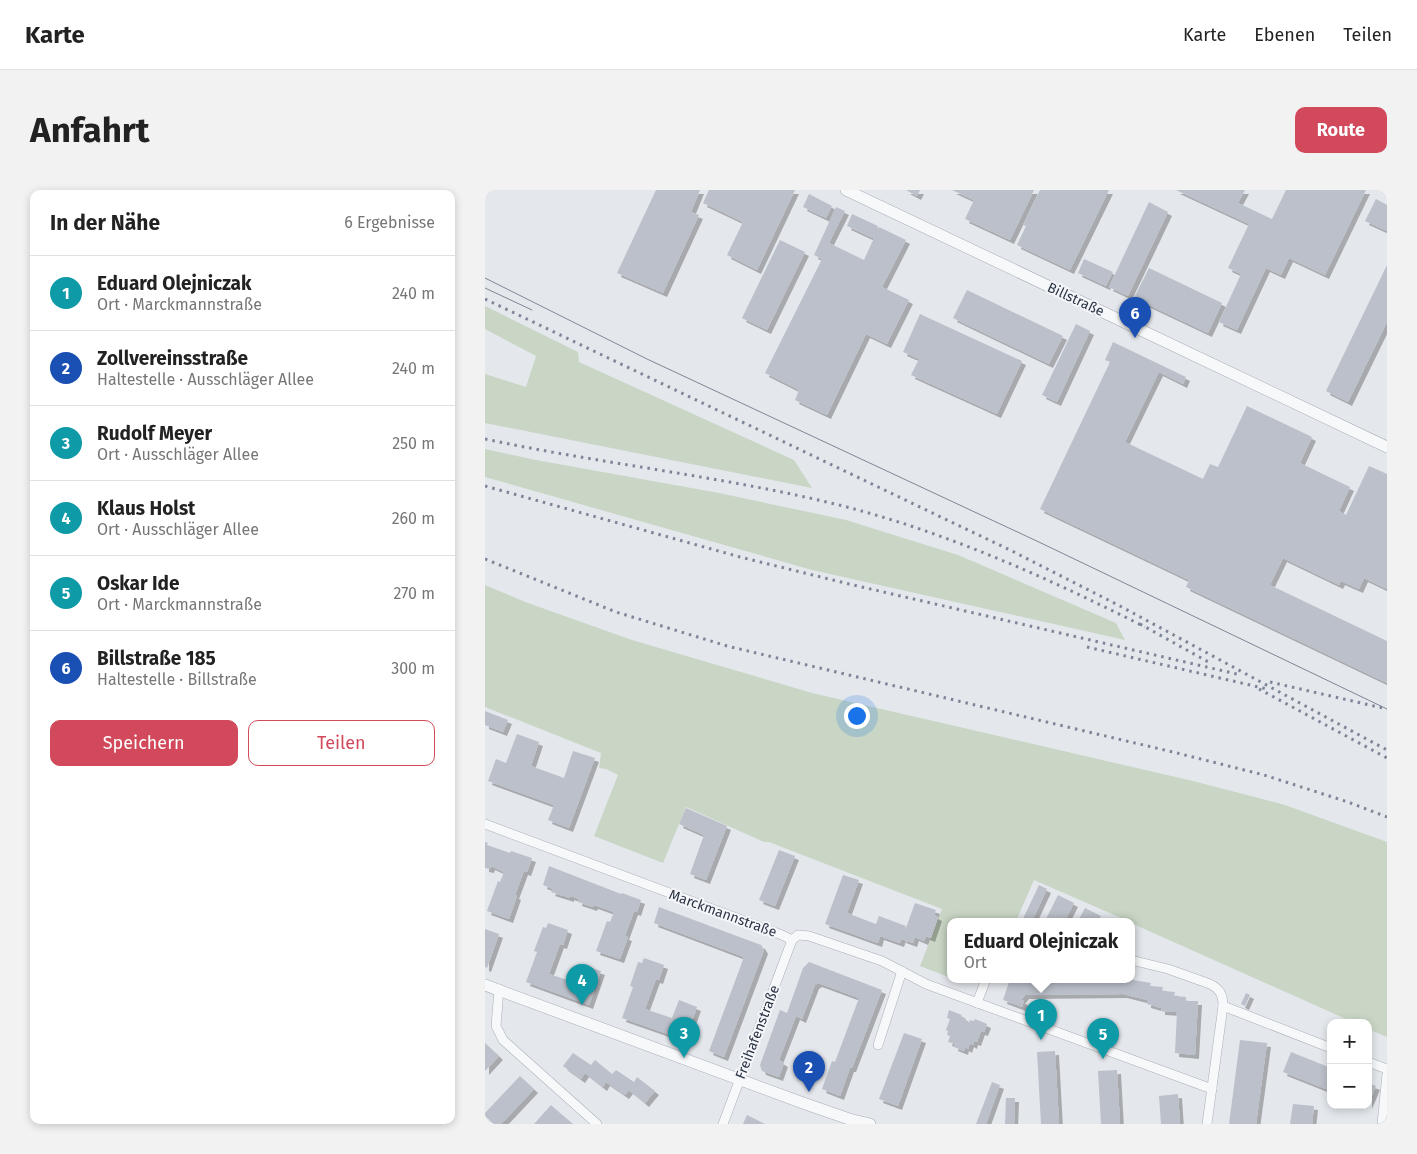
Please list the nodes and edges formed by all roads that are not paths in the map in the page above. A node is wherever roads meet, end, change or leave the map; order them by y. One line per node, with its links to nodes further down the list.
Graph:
1 (846, 190): 2 (street, Billstraße)
2 (1387, 447)
3 (485, 824): 4 (street, Marckmannstraße)
4 (792, 940): 6 (street, Marckmannstraße); 17 (street, Freihafenstraße)
5 (1135, 961): 11 (street)
6 (902, 971): 10 (street, Marckmannstraße); 12 (street)
7 (984, 983): 10 (street)
8 (485, 985): 9 (street)
9 (499, 989): 17 (street); 20 (street)
10 (977, 1003): 18 (street, Marckmannstraße)
11 (1223, 1006): 13 (street); 18 (street)
12 (878, 1045)
13 (1327, 1046)
14 (1372, 1063): 15 (street)
15 (1387, 1069)
16 (1387, 1074): 24 (street)
17 (740, 1079): 19 (street); 21 (street, Freihafenstraße)
18 (1212, 1089): 23 (street)
19 (848, 1121): 22 (street)
20 (597, 1124)
21 (723, 1124)
22 (871, 1124)
23 (1207, 1124)
24 (1382, 1124)

